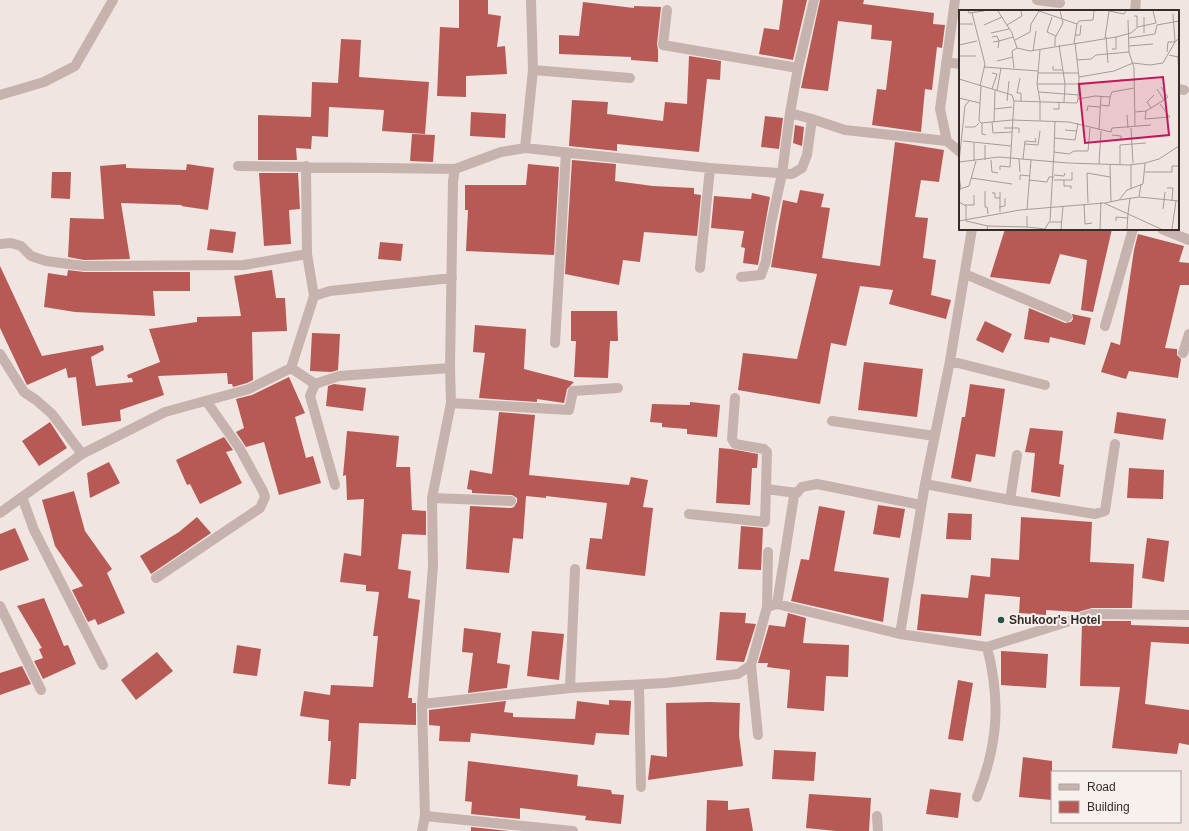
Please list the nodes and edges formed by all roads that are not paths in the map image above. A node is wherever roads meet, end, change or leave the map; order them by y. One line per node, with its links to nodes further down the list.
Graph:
1 (113, 0): 15 (street)
2 (531, 0): 13 (street)
3 (814, 0): 12 (street)
4 (955, 0): 10 (street)
5 (1037, 0): 7 (street)
6 (1136, 0): 9 (street)
7 (1060, 3)
8 (667, 10): 12 (street)
9 (1135, 10)
10 (946, 62): 11 (street); 18 (street)
11 (959, 64)
12 (798, 68): 16 (street)
13 (533, 70): 14 (street); 19 (street)
14 (630, 78)
15 (0, 94)
16 (790, 113): 17 (street); 26 (street)
17 (812, 119): 18 (street); 26 (street)
18 (947, 141): 20 (street)
19 (525, 148): 21 (street); 25 (street)
20 (959, 151)
21 (566, 152): 24 (street); 41 (street)
22 (238, 166): 23 (street)
23 (306, 166): 25 (street); 32 (street)
24 (710, 168): 26 (street); 33 (street)
25 (455, 169): 36 (street)
26 (782, 174): 35 (street)
27 (972, 230): 34 (street)
28 (1133, 230): 39 (street)
29 (1164, 230): 30 (street)
30 (1189, 240)
31 (0, 244): 32 (street)
32 (307, 254): 37 (street)
33 (700, 268)
34 (965, 274): 38 (street); 44 (street)
35 (741, 277)
36 (452, 278): 37 (street); 46 (street)
37 (314, 296): 45 (street)
38 (1067, 317)
39 (1105, 326)
40 (1189, 334): 42 (street)
41 (555, 343)
42 (1183, 353)
43 (0, 354): 56 (street)
44 (950, 361): 48 (street); 54 (street)
45 (291, 368): 47 (street); 51 (street)
46 (450, 368): 47 (street); 52 (street)
47 (315, 384): 59 (street)
48 (1045, 385)
49 (618, 388): 52 (street)
50 (735, 398): 60 (street)
51 (207, 402): 56 (street); 71 (street)
52 (451, 403): 63 (street)
53 (832, 421): 54 (street)
54 (935, 436): 58 (street)
55 (1115, 444): 64 (street)
56 (82, 454): 62 (street)
57 (1017, 455): 64 (street)
58 (925, 484): 64 (street); 66 (street)
59 (335, 485)
60 (766, 490): 61 (street); 68 (street)
61 (797, 492): 66 (street); 72 (street)
62 (22, 497): 67 (street); 78 (street)
63 (432, 498): 65 (street); 83 (street)
64 (1010, 500)
65 (511, 501)
66 (921, 506): 76 (street)
67 (0, 513)
68 (689, 514)
69 (768, 552): 74 (street)
70 (575, 569): 81 (street)
71 (156, 578)
72 (777, 604): 74 (street); 76 (street)
73 (0, 606): 82 (street)
74 (767, 607): 79 (street)
75 (1189, 615): 77 (street)
76 (900, 634): 77 (street)
77 (987, 647): 86 (street)
78 (103, 665)
79 (751, 665): 80 (street); 84 (street)
80 (639, 685): 81 (street); 85 (street)
81 (570, 688): 83 (street)
82 (41, 690)
83 (422, 704): 87 (street)
84 (758, 735)
85 (641, 787)
86 (976, 797)
87 (425, 816): 89 (street); 90 (street)
88 (877, 816): 91 (street)
89 (422, 831)
90 (573, 831)
91 (878, 831)

